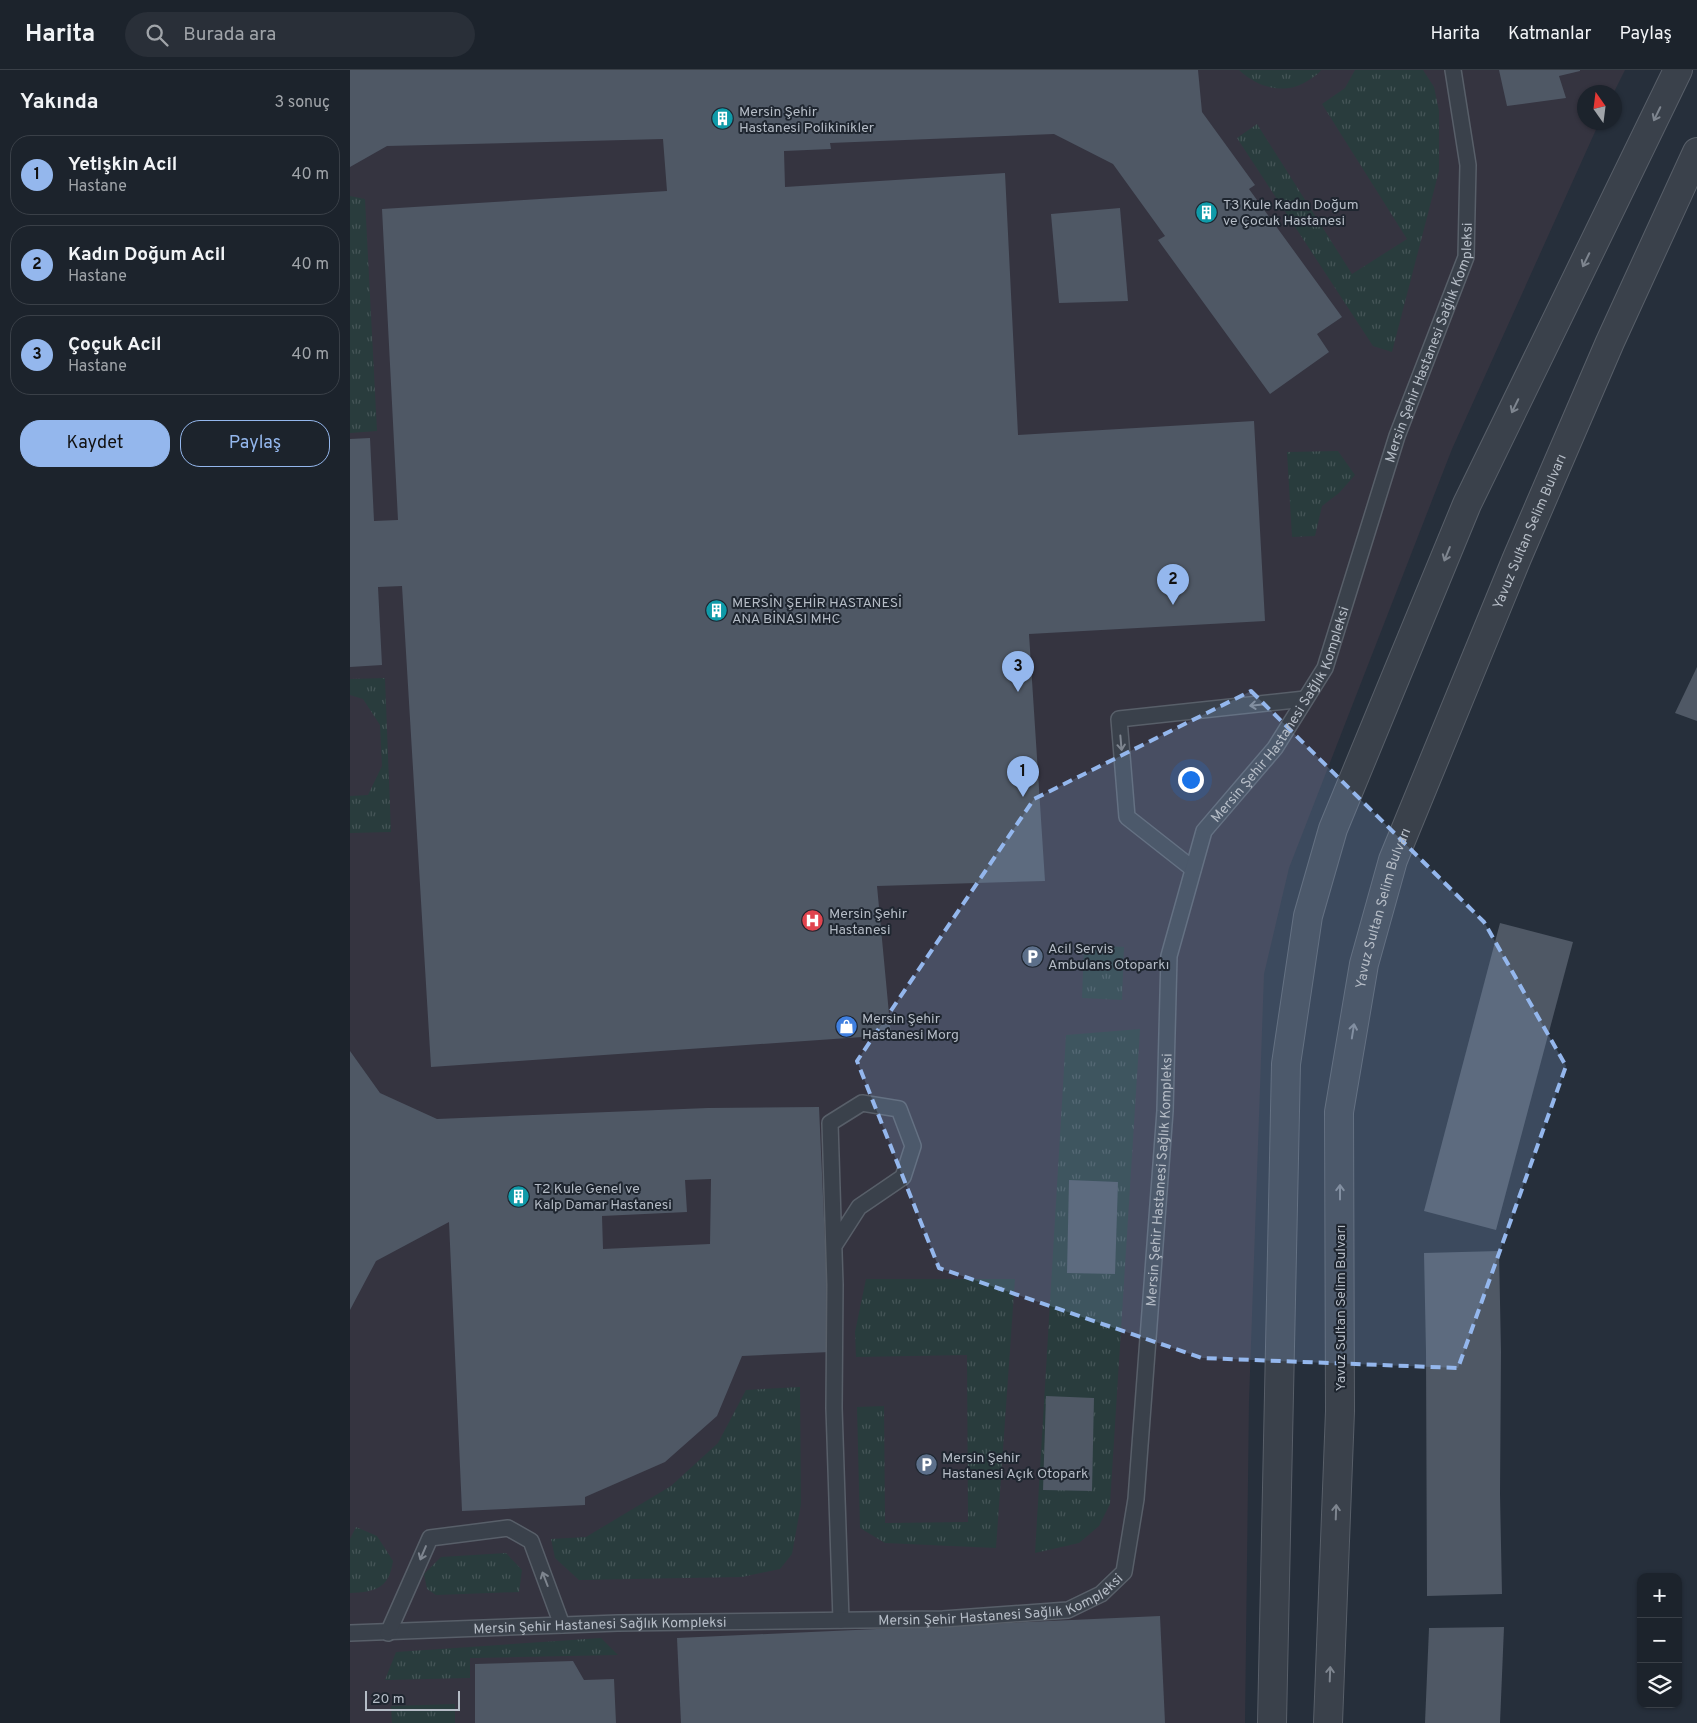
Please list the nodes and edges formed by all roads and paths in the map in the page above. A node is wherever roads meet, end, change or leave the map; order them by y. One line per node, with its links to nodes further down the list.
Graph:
1 (1454, 70): 4 (lane, Mersin Şehir Hastanesi Sağlık Kompleksi)
2 (1678, 70): 11 (street, one-way to 11)
3 (1697, 152): 12 (street, Yavuz Sultan Selim Bulvarı, one-way to 3)
4 (1305, 699): 5 (lane, Mersin Şehir Hastanesi Sağlık Kompleksi); 5 (lane, one-way to 5)
5 (1193, 869): 7 (lane, Mersin Şehir Hastanesi Sağlık Kompleksi)
6 (834, 1246): 6 (lane); 7 (lane)
7 (841, 1620): 8 (lane, Mersin Şehir Hastanesi Sağlık Kompleksi)
8 (562, 1625): 10 (lane, Mersin Şehir Hastanesi Sağlık Kompleksi); 10 (lane, one-way to 10)
9 (350, 1633): 10 (lane, Mersin Şehir Hastanesi Sağlık Kompleksi)
10 (388, 1633)
11 (1272, 1723)
12 (1328, 1723)

